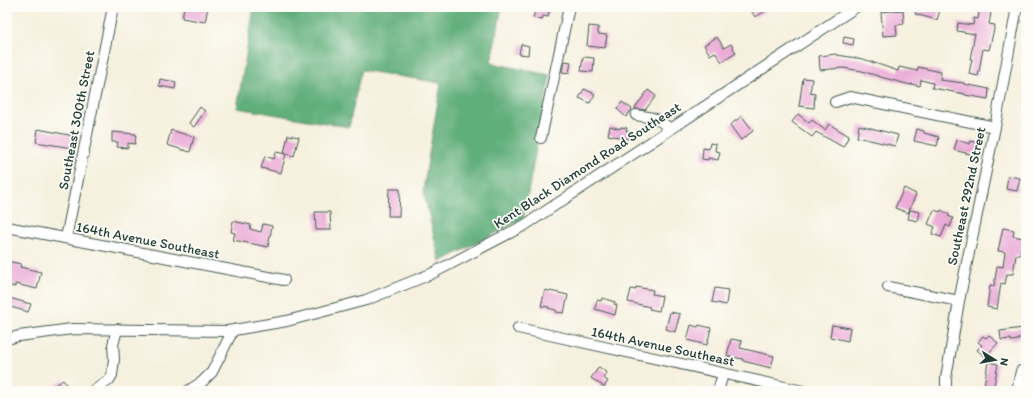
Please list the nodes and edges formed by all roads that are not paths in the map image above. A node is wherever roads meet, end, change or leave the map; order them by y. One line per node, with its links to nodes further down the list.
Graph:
1 (113, 7): 11 (street, Southeast 300th Street)
2 (570, 7): 9 (street)
3 (856, 7): 8 (street, Kent Black Diamond Road Southeast)
4 (1017, 7): 7 (street, Southeast 292nd Street)
5 (835, 102): 7 (street)
6 (636, 115): 8 (street)
7 (995, 127): 14 (street, Southeast 292nd Street)
8 (670, 129): 17 (street, Kent Black Diamond Road Southeast)
9 (541, 138)
10 (7, 227): 11 (street, 164th Avenue Southeast)
11 (66, 238): 12 (street, 164th Avenue Southeast)
12 (284, 280)
13 (888, 288): 14 (street)
14 (959, 301): 25 (street, Southeast 292nd Street)
15 (518, 328): 20 (street, 164th Avenue Southeast)
16 (117, 329): 17 (street, Kent Black Diamond Road Southeast); 18 (street, Kent Black Diamond Road Southeast); 21 (street)
17 (233, 330): 22 (street)
18 (7, 339)
19 (1021, 371): 26 (street)
20 (723, 374): 23 (street); 24 (street, 164th Avenue Southeast)
21 (93, 391)
22 (188, 391)
23 (718, 391)
24 (802, 391)
25 (946, 391)
26 (1017, 391)

